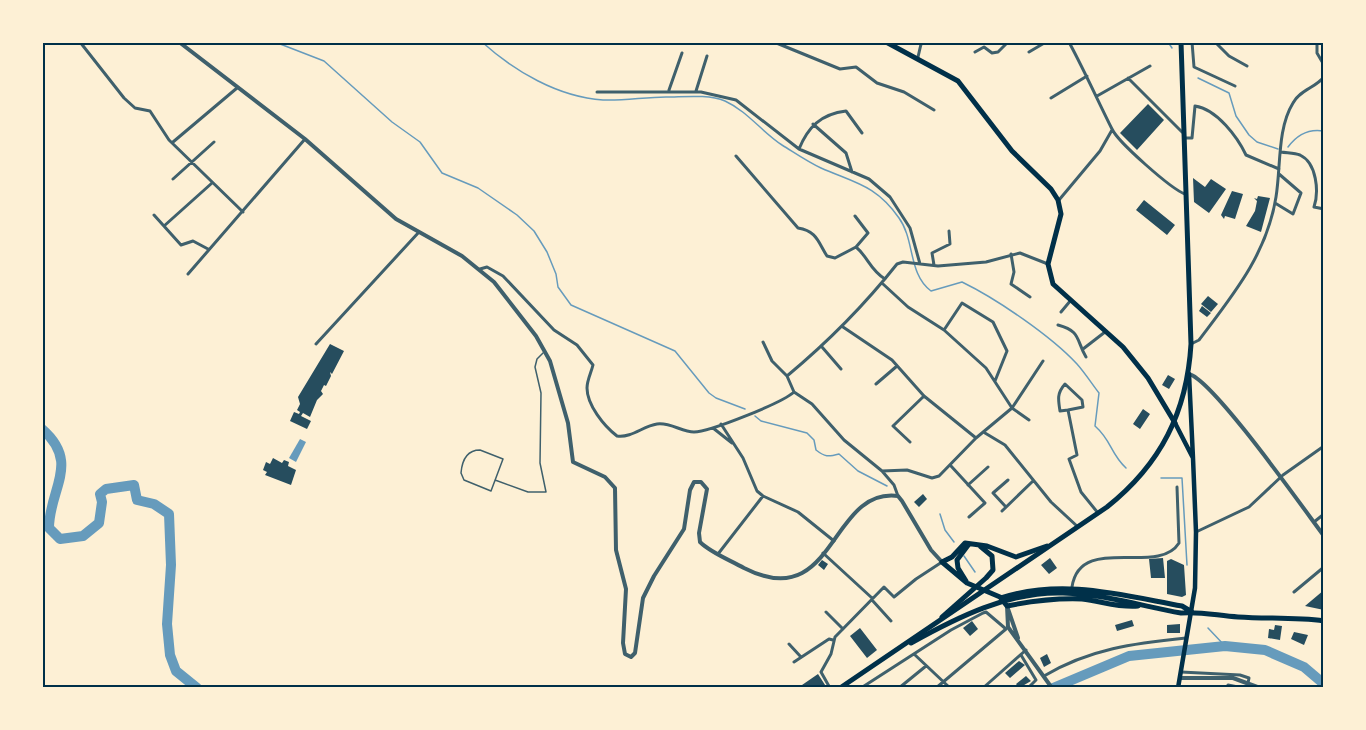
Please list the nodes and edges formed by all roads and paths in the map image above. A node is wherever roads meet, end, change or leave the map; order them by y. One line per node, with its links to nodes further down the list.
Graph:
1 (80, 42): 40 (street)
2 (179, 42): 28 (street)
3 (774, 42): 34 (street)
4 (885, 42): 20 (main road)
5 (929, 42): 13 (street)
6 (978, 42): 15 (street)
7 (1008, 42): 15 (street)
8 (1047, 42): 17 (street)
9 (1181, 42): 38 (main road)
10 (1192, 42): 27 (street)
11 (1215, 42): 23 (street)
12 (1317, 42): 21 (street)
13 (920, 43): 20 (street)
14 (1070, 43): 24 (street)
15 (984, 47): 16 (street)
16 (975, 52)
17 (1029, 52)
18 (682, 53): 29 (street)
19 (707, 56): 31 (street)
20 (918, 57): 51 (main road)
21 (1324, 65)
22 (1150, 66): 26 (street)
23 (1247, 66)
24 (1087, 76): 32 (street); 33 (street)
25 (1324, 77): 43 (street)
26 (1128, 78): 32 (street); 38 (street)
27 (1235, 86)
28 (237, 88): 39 (street); 40 (street)
29 (669, 91): 30 (street); 31 (street)
30 (597, 92)
31 (696, 92): 42 (street)
32 (1097, 96): 36 (street)
33 (1051, 98)
34 (934, 110)
35 (813, 124): 37 (street); 42 (street); 47 (street)
36 (1112, 130): 50 (street); 51 (street)
37 (862, 133)
38 (1184, 136): 46 (street); 50 (main road)
39 (305, 139): 54 (street); 59 (street)
40 (173, 142): 45 (street)
41 (214, 142): 45 (street)
42 (799, 149): 47 (street)
43 (1281, 152): 46 (street); 53 (street)
44 (736, 156): 60 (street)
45 (192, 162): 48 (street); 49 (street)
46 (1279, 171): 52 (street); 52 (street)
47 (852, 172): 63 (street)
48 (173, 179)
49 (212, 183): 54 (street); 57 (street)
50 (1187, 195): 78 (main road)
51 (1058, 200): 64 (main road)
52 (1275, 203): 78 (street)
53 (1324, 209)
54 (243, 212): 61 (street)
55 (154, 215): 57 (street)
56 (855, 216): 60 (street)
57 (164, 226): 61 (street)
58 (949, 231): 65 (street)
59 (419, 232): 66 (street); 79 (street)
60 (856, 247): 68 (street)
61 (208, 249): 67 (street)
62 (1011, 254): 64 (street); 65 (street); 70 (street)
63 (920, 264): 65 (street); 68 (street)
64 (1047, 264): 71 (main road)
65 (934, 266)
66 (480, 269): 82 (street); 100 (street)
67 (188, 274)
68 (885, 279): 69 (street)
69 (883, 284): 74 (street); 76 (street)
70 (1030, 297)
71 (1071, 300): 72 (street); 75 (main road)
72 (1061, 312)
73 (1058, 325): 81 (street)
74 (843, 327): 80 (street); 85 (street)
75 (1107, 329): 81 (street); 97 (main road)
76 (944, 330): 89 (street); 89 (street)
77 (763, 342): 88 (street)
78 (1191, 344): 87 (main road)
79 (316, 345)
80 (822, 347): 86 (street); 88 (street)
81 (1083, 349): 83 (street)
82 (544, 352): 111 (lane); 134 (street)
83 (1086, 357)
84 (1043, 361): 93 (street)
85 (897, 366): 90 (street); 92 (street)
86 (841, 369)
87 (1189, 374): 97 (main road); 106 (main road); 110 (street)
88 (787, 376): 91 (street)
89 (994, 381): 93 (street)
90 (876, 384)
91 (794, 392): 98 (street); 109 (street)
92 (924, 396): 99 (street); 102 (street)
93 (1012, 408): 95 (street); 101 (street)
94 (1068, 410): 94 (street); 122 (street)
95 (1029, 420)
96 (889, 423): 99 (street)
97 (1175, 423): 106 (main road); 122 (main road)
98 (721, 424): 100 (street); 104 (street)
99 (893, 426): 103 (street)
100 (713, 428): 104 (street)
101 (985, 433): 102 (street); 113 (street)
102 (976, 438): 107 (street)
103 (910, 442)
104 (733, 444): 116 (street)
105 (1324, 446): 110 (street)
106 (1193, 458): 127 (main road)
107 (951, 466): 109 (street); 114 (street)
108 (988, 467): 114 (street)
109 (882, 471): 117 (street)
110 (1280, 479): 125 (street); 127 (street)
111 (495, 480): 111 (lane)
112 (1008, 480): 120 (street)
113 (1034, 481): 120 (street); 126 (street)
114 (968, 485): 118 (street)
115 (1177, 487): 138 (street)
116 (763, 496): 129 (street); 134 (street)
117 (898, 496): 129 (street); 135 (street)
118 (985, 503): 119 (street); 124 (street)
119 (988, 507)
120 (1006, 507): 121 (street)
121 (1002, 511)
122 (1098, 513): 126 (main road)
123 (1324, 514): 125 (street)
124 (969, 517)
125 (1314, 522): 128 (street)
126 (1078, 526): 131 (main road)
127 (1196, 532): 145 (main road)
128 (1324, 536)
129 (834, 541): 133 (street)
130 (970, 542): 132 (main road); 135 (main road); 137 (main road)
131 (1052, 544): 132 (main road); 148 (main road)
132 (979, 545): 148 (main road)
133 (823, 553): 134 (street); 141 (street)
134 (718, 554)
135 (942, 562): 137 (main road); 141 (street)
136 (1324, 567): 139 (street)
137 (967, 583): 140 (main road)
138 (1072, 587): 140 (main road); 145 (main road)
139 (1294, 592)
140 (1001, 598): 142 (main road)
141 (872, 599): 146 (street); 150 (street)
142 (1007, 606): 143 (main road); 149 (street); 153 (street)
143 (1140, 606): 145 (main road); 157 (main road)
144 (826, 612): 150 (street)
145 (1192, 612): 147 (main road); 151 (main road)
146 (891, 621)
147 (1324, 621)
148 (933, 625): 157 (main road)
149 (1007, 628): 153 (street); 156 (street); 165 (street)
150 (843, 629): 152 (street)
151 (1187, 639): 162 (main road); 163 (street)
152 (833, 640): 159 (street); 167 (street)
153 (1019, 641): 155 (street)
154 (789, 644): 159 (street)
155 (1026, 650): 158 (street); 163 (street)
156 (914, 654): 161 (street); 169 (street)
157 (888, 655): 168 (main road)
158 (1021, 655): 173 (street); 174 (street)
159 (801, 657): 160 (street)
160 (794, 662)
161 (926, 666): 165 (street); 170 (street)
162 (1181, 672): 164 (main road); 166 (street)
163 (1045, 677): 175 (street)
164 (1180, 678): 166 (street); 176 (main road)
165 (943, 682): 171 (street); 172 (street)
166 (1250, 683): 178 (street); 179 (street)
167 (830, 688)
168 (840, 688)
169 (861, 688)
170 (898, 688)
171 (936, 688)
172 (950, 688)
173 (983, 688)
174 (1028, 688)
175 (1052, 688)
176 (1178, 688)
177 (1226, 688): 178 (street)
178 (1245, 688)
179 (1260, 688)

